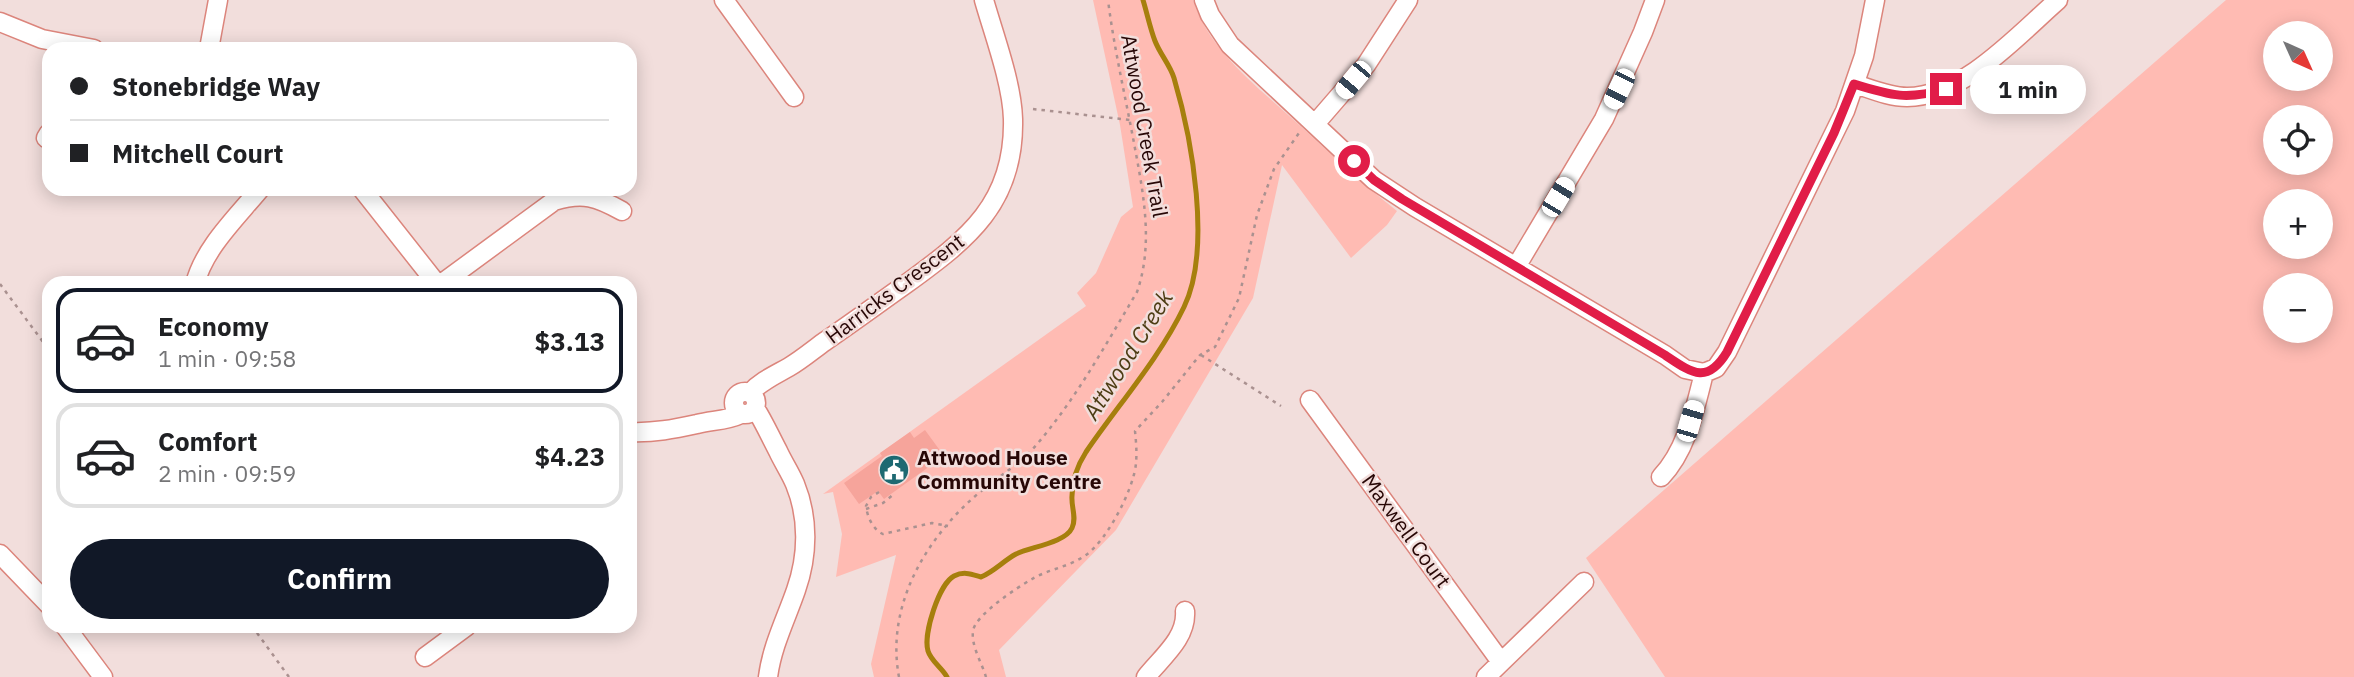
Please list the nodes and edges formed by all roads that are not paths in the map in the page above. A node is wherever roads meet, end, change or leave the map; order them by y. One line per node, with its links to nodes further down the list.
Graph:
1 (218, 0): 11 (street)
2 (724, 0): 13 (street)
3 (984, 0): 26 (street, Harricks Crescent)
4 (1204, 0): 14 (street)
5 (1408, 0): 14 (street)
6 (1655, 0): 20 (street)
7 (1875, 0): 12 (street)
8 (2058, 0): 12 (street)
9 (0, 22): 10 (street)
10 (56, 42)
11 (210, 42)
12 (1854, 84): 24 (street)
13 (794, 97)
14 (1312, 121): 20 (street)
15 (254, 196): 21 (street)
16 (368, 196): 22 (street)
17 (570, 196): 23 (street)
18 (583, 196): 19 (street)
19 (622, 211)
20 (1516, 267): 24 (street)
21 (197, 276)
22 (433, 276)
23 (450, 276)
24 (1704, 373): 28 (street)
25 (1310, 400): 36 (street, Maxwell Court)
26 (747, 406): 27 (street, Harricks Crescent); 38 (street)
27 (637, 432)
28 (1661, 477)
29 (0, 554): 31 (street)
30 (1584, 582): 36 (street)
31 (42, 599)
32 (1185, 611): 39 (street)
33 (70, 633): 37 (street)
34 (458, 633): 35 (street)
35 (425, 657)
36 (1501, 662): 40 (street)
37 (103, 677)
38 (768, 677)
39 (1146, 677)
40 (1486, 677)

